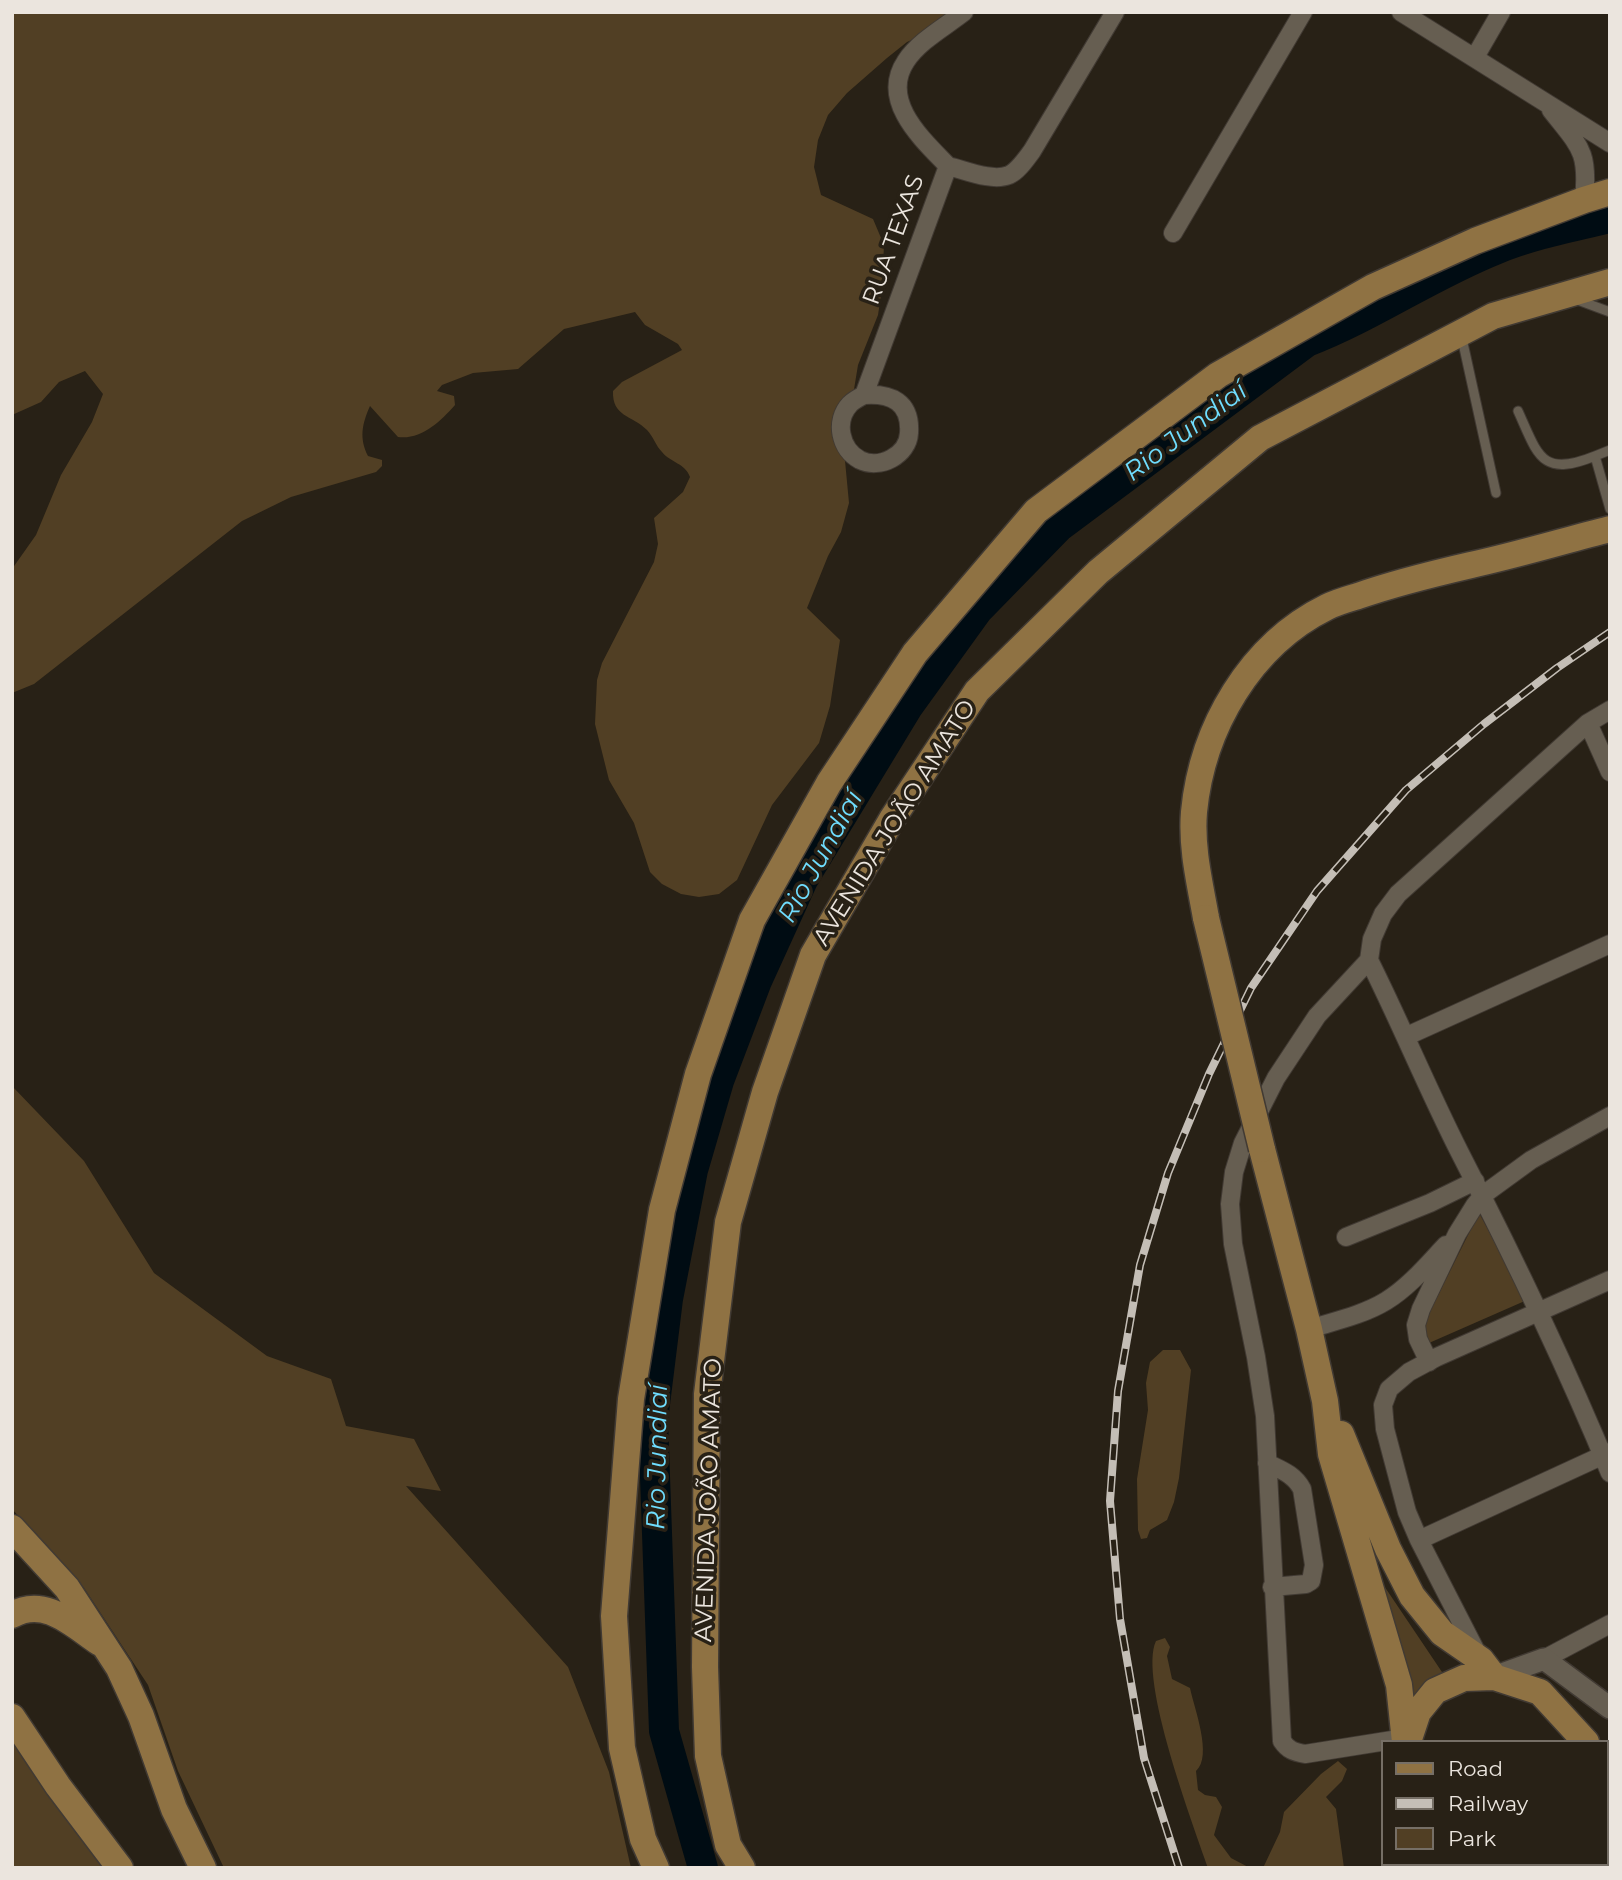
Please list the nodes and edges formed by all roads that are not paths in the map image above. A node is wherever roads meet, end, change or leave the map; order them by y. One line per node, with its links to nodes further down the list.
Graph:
1 (964, 12): 9 (street)
2 (1115, 12): 9 (street, RUA TEXAS)
3 (1303, 12): 12 (street)
4 (1401, 12): 6 (street)
5 (1501, 12): 6 (street)
6 (1475, 57): 7 (street)
7 (1542, 100): 8 (street); 11 (street)
8 (1607, 136)
9 (948, 166): 17 (street, RUA TEXAS)
10 (1610, 192): 11 (main road)
11 (1584, 200): 58 (main road)
12 (1173, 233)
13 (1610, 282): 14 (main road, AVENIDA JOÃO AMATO)
14 (1565, 294): 15 (lane); 16 (main road, AVENIDA JOÃO AMATO)
15 (1610, 312)
16 (1461, 332): 21 (lane); 59 (main road, AVENIDA JOÃO AMATO)
17 (864, 395): 17 (street, RUA TEXAS)
18 (1518, 411): 20 (lane)
19 (1610, 450): 20 (lane)
20 (1595, 456): 22 (lane)
21 (1496, 493)
22 (1609, 504)
23 (1610, 529): 36 (main road, bridge)
24 (1610, 710): 25 (street)
25 (1588, 723): 26 (street); 28 (street)
26 (1610, 772)
27 (1610, 944): 29 (street)
28 (1369, 960): 29 (street); 40 (street)
29 (1407, 1036): 31 (street)
30 (1610, 1116): 31 (street)
31 (1479, 1188): 32 (street); 33 (street); 35 (street)
32 (1457, 1234): 36 (street); 37 (street)
33 (1346, 1237)
34 (1610, 1280): 35 (street)
35 (1539, 1313): 37 (street); 39 (street)
36 (1309, 1329): 38 (main road)
37 (1429, 1362): 43 (street)
38 (1325, 1401): 49 (main road); 52 (main road)
39 (1606, 1453): 41 (street); 43 (street)
40 (1267, 1463): 44 (street); 44 (street)
41 (1610, 1473)
42 (12, 1528): 47 (main road)
43 (1419, 1541): 49 (street)
44 (1272, 1587): 55 (street)
45 (12, 1615): 47 (main road)
46 (1610, 1624): 48 (street)
47 (107, 1648): 56 (main road)
48 (1544, 1659): 49 (street); 50 (street)
49 (1487, 1669): 53 (main road); 54 (main road)
50 (1610, 1708)
51 (13, 1717): 57 (main road)
52 (1406, 1740)
53 (1406, 1740)
54 (1584, 1740)
55 (1380, 1744)
56 (202, 1865)
57 (120, 1868)
58 (656, 1868)
59 (741, 1868)

